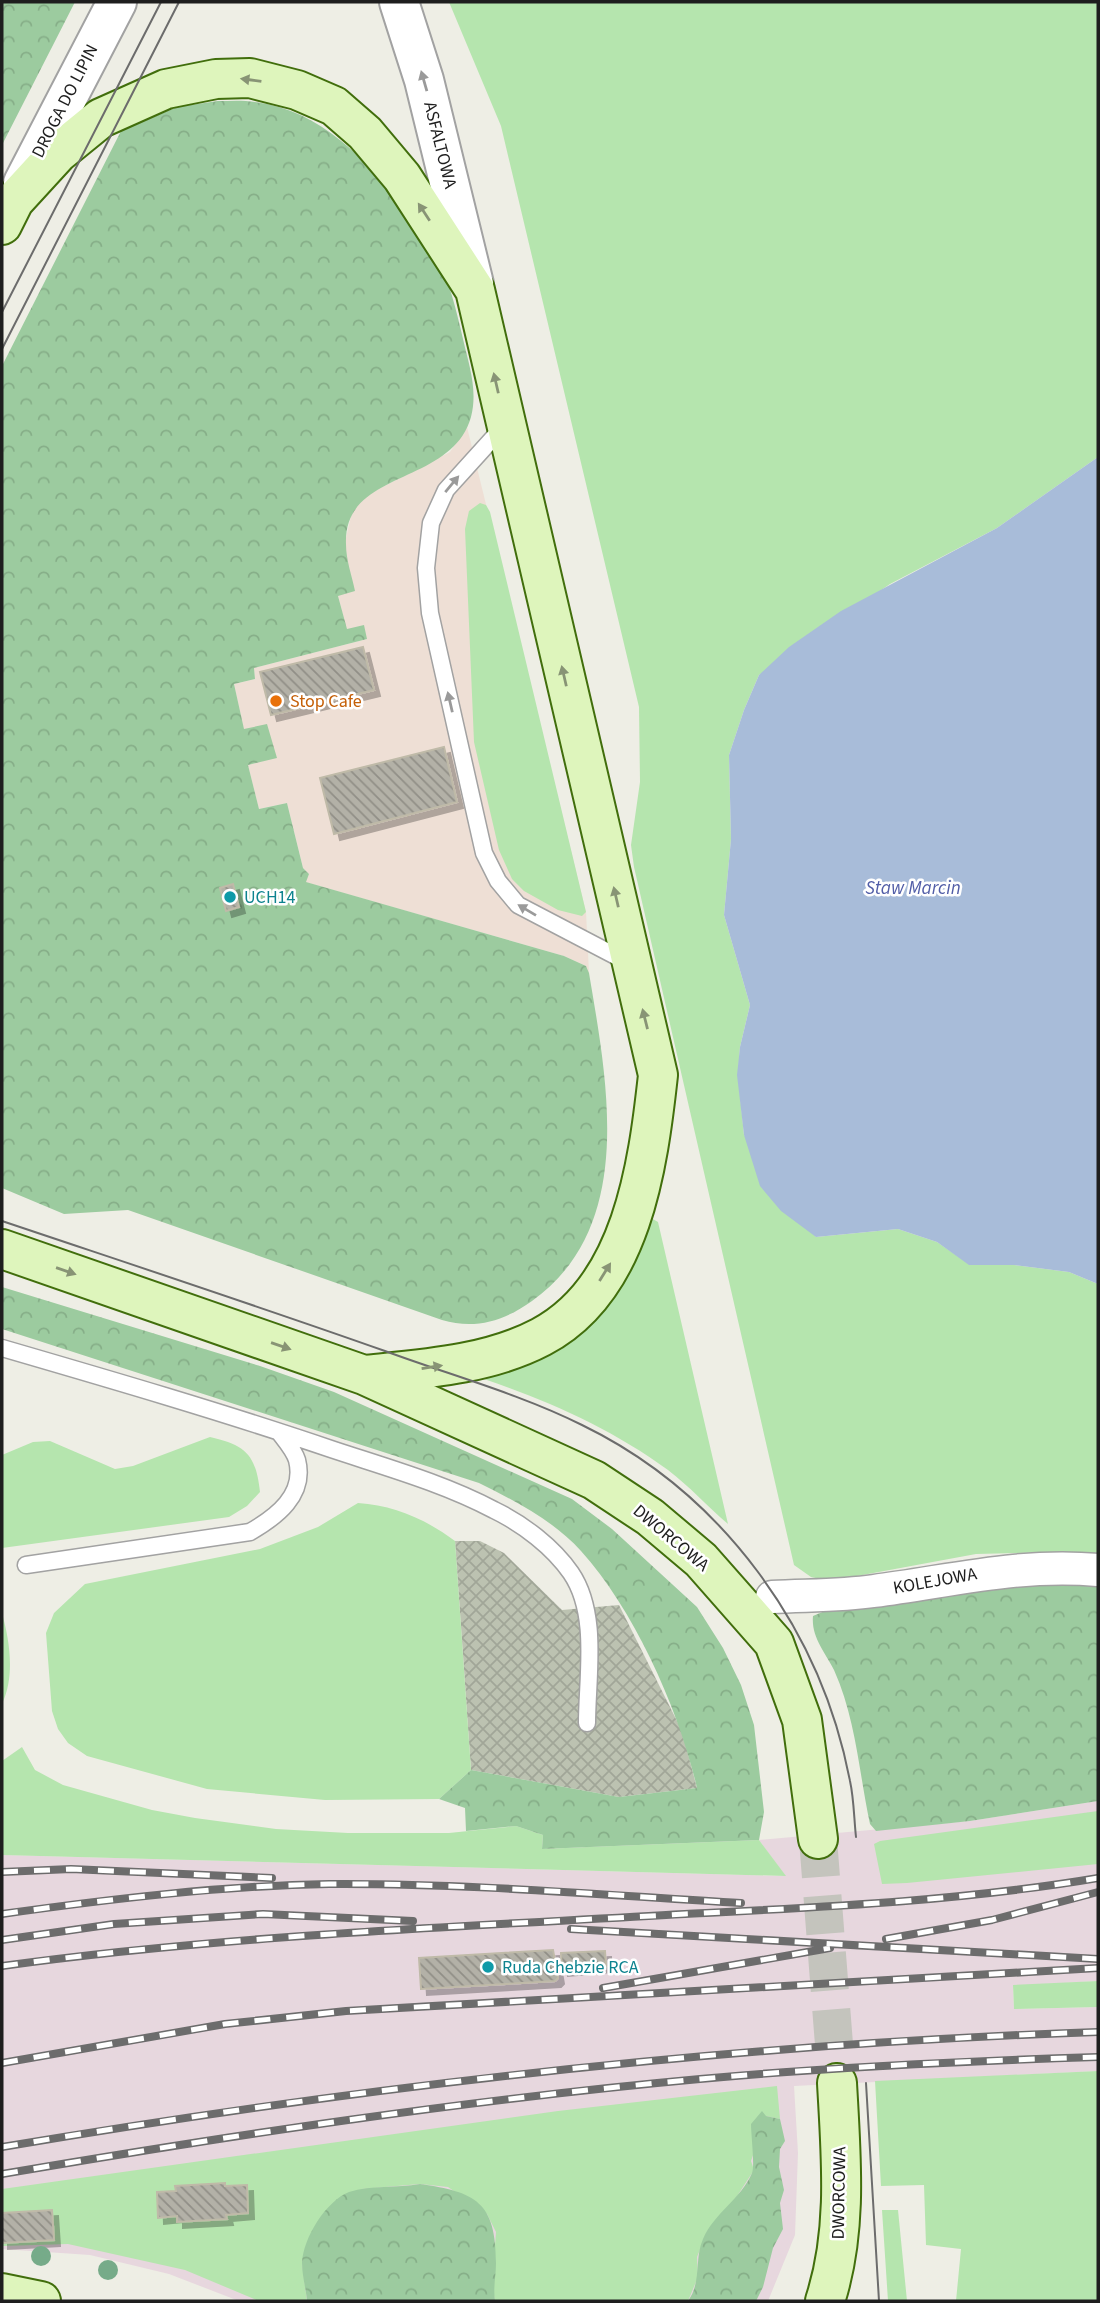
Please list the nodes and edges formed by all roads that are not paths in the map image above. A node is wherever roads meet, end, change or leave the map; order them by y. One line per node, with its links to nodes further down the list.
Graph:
1 (117, 2): 3 (street, DROGA DO LIPIN)
2 (399, 2): 4 (street, ASFALTOWA, one-way to 2)
3 (8, 213): 4 (main road, one-way to 3)
4 (475, 290): 5 (main road, one-way to 4)
5 (506, 425): 6 (main road, one-way to 5); 6 (lane, one-way to 5)
6 (631, 964): 9 (main road, one-way to 6)
7 (2, 1249): 9 (main road, DWORCOWA, one-way to 9)
8 (2, 1348): 10 (lane)
9 (365, 1376): 15 (main road, DWORCOWA)
10 (279, 1432): 11 (lane); 14 (lane)
11 (26, 1565)
12 (1098, 1570): 13 (street, KOLEJOWA)
13 (772, 1597)
14 (587, 1723)
15 (818, 1839)
16 (837, 2084): 19 (main road, DWORCOWA)
17 (2, 2293): 18 (main road)
18 (41, 2301)
19 (825, 2301)

